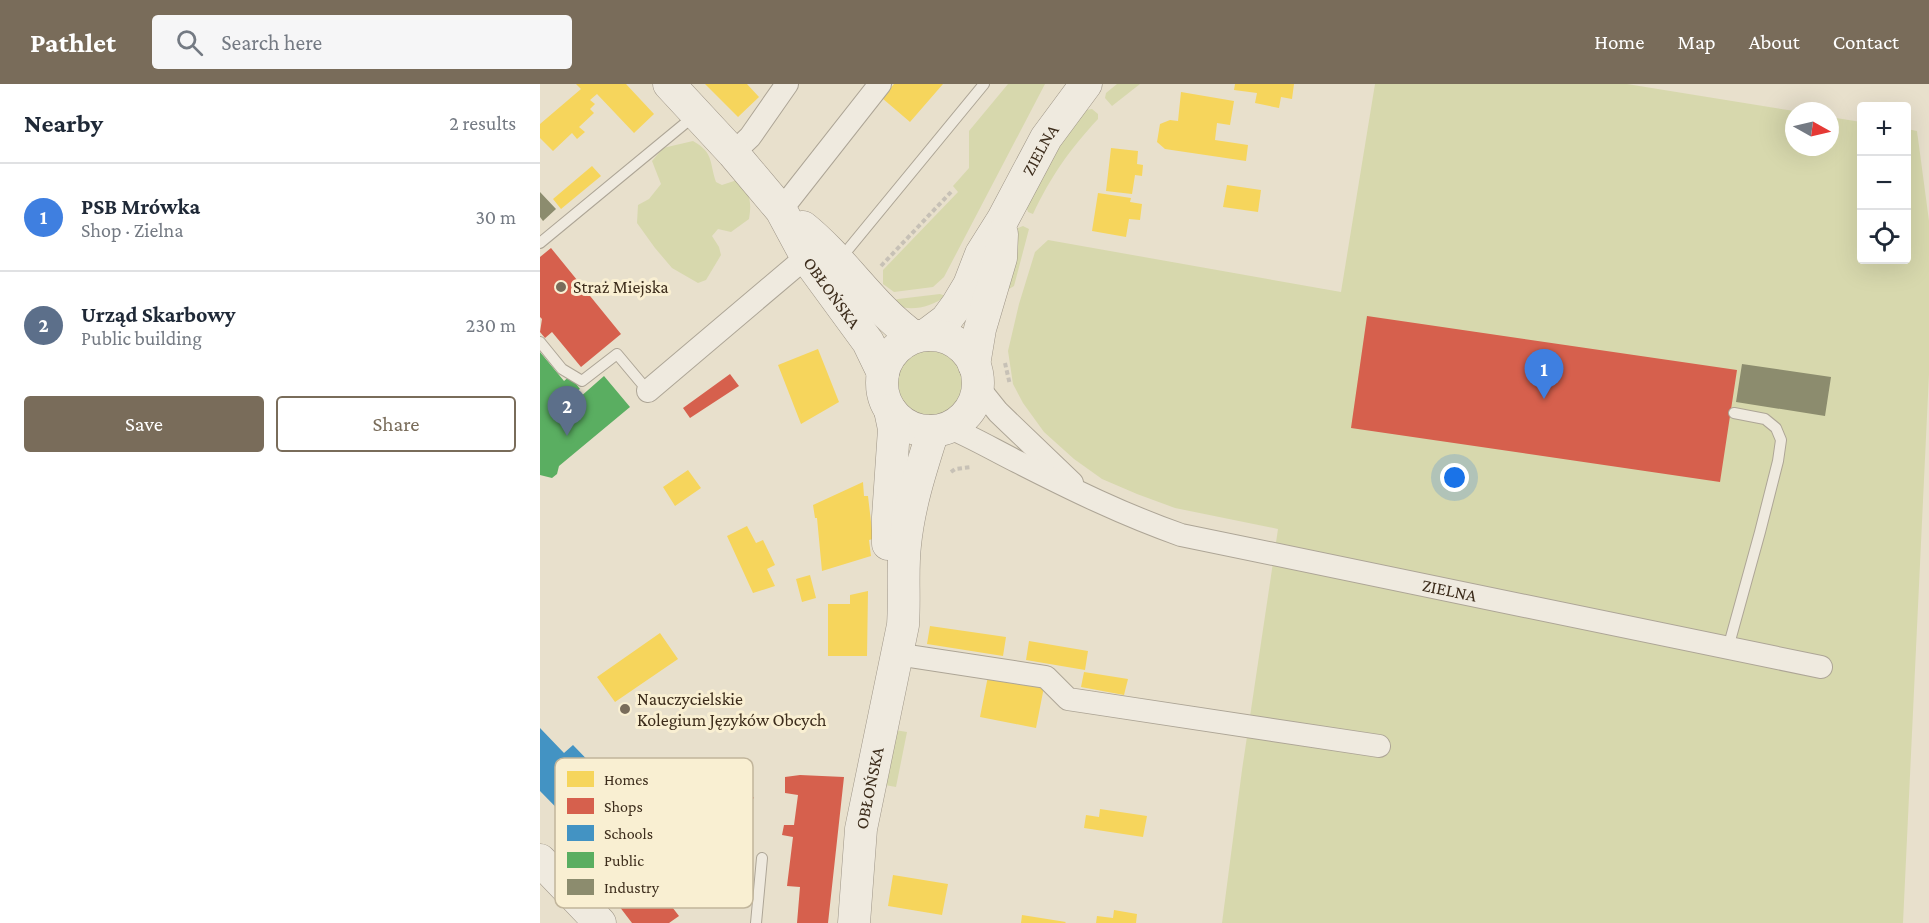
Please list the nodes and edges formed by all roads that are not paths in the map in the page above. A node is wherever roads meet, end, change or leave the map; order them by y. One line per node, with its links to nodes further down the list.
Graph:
1 (669, 84): 6 (street, OBŁOŃSKA)
2 (787, 84): 7 (street)
3 (880, 84): 8 (street)
4 (984, 84): 11 (lane)
5 (1086, 84): 9 (street, ZIELNA)
6 (696, 114): 7 (street, OBŁOŃSKA); 10 (lane)
7 (733, 153): 8 (street, OBŁOŃSKA)
8 (781, 210): 11 (street, OBŁOŃSKA)
9 (1004, 219): 12 (street, ZIELNA); 15 (street, ZIELNA)
10 (540, 243)
11 (822, 260): 12 (street, OBŁOŃSKA); 14 (street, OBŁOŃSKA); 16 (street)
12 (920, 336): 14 (street); 15 (street)
13 (540, 342): 16 (lane)
14 (882, 374): 17 (street)
15 (976, 376): 19 (street); 20 (street, ZIELNA)
16 (648, 391)
17 (890, 411): 19 (street); 22 (street, OBŁOŃSKA)
18 (1734, 413): 21 (lane)
19 (940, 429): 20 (street, ZIELNA); 22 (street, OBŁOŃSKA)
20 (1083, 495): 21 (street, ZIELNA)
21 (1728, 648): 23 (street, ZIELNA)
22 (896, 654): 24 (street); 31 (street, OBŁOŃSKA)
23 (1821, 668)
24 (1379, 746)
25 (762, 858): 30 (lane)
26 (540, 860): 27 (street)
27 (555, 876)
28 (586, 908): 29 (street)
29 (600, 923)
30 (756, 923)
31 (854, 923)

